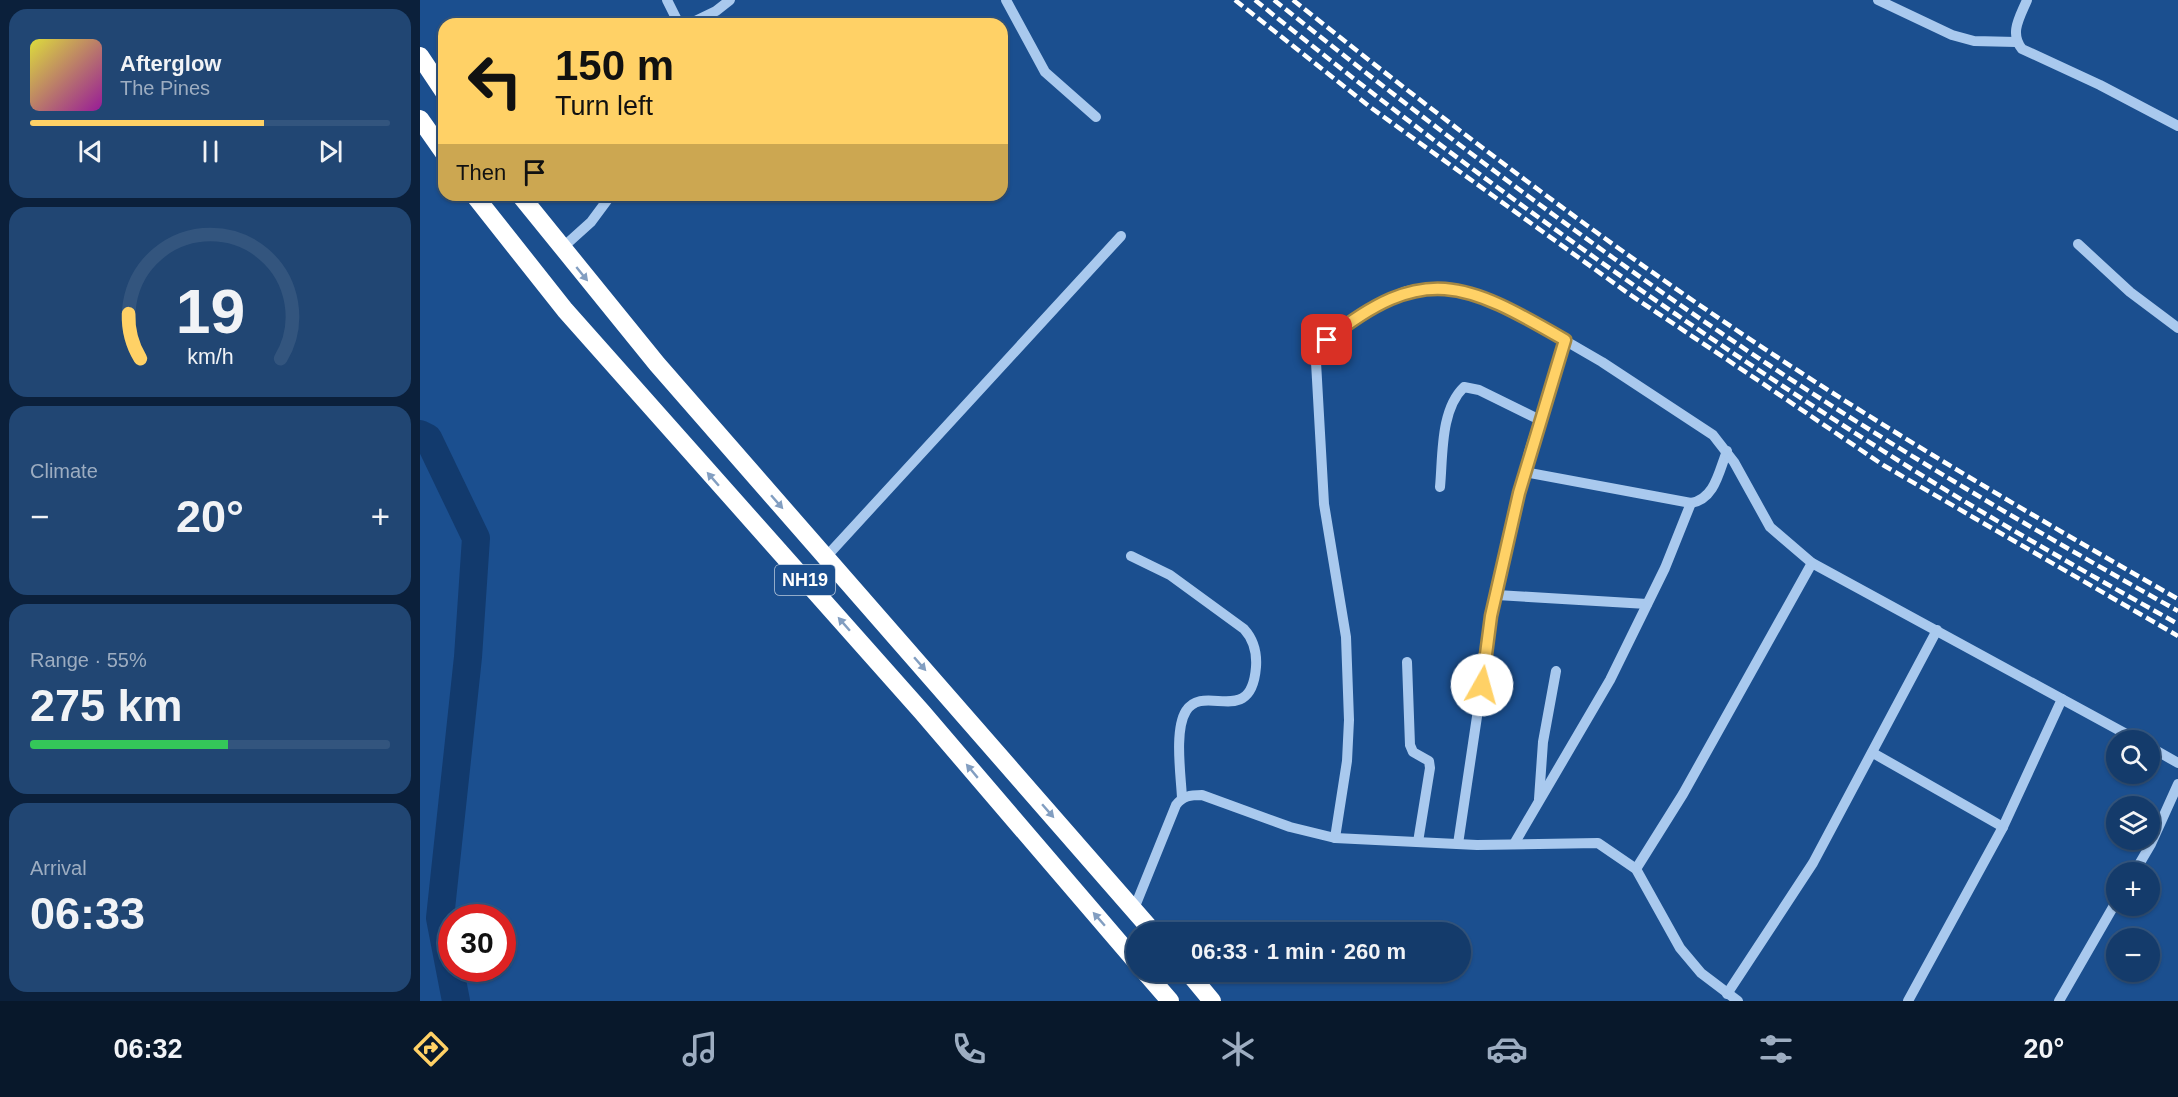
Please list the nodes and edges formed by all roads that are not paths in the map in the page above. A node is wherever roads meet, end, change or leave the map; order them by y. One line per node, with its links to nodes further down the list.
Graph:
1 (667, 0): 6 (street)
2 (730, 0): 7 (street)
3 (1006, 0): 11 (street)
4 (1878, 0): 8 (street)
5 (2027, 0): 8 (street)
6 (676, 18)
7 (701, 18)
8 (2016, 42): 13 (street)
9 (420, 56): 10 (highway)
10 (438, 83)
11 (1096, 117)
12 (420, 119): 14 (highway)
13 (2178, 126)
14 (438, 144)
15 (479, 201): 54 (highway, NH19, one-way to 15)
16 (525, 201): 20 (highway, NH19)
17 (606, 201): 20 (street)
18 (1121, 236): 29 (street)
19 (2078, 244): 21 (street)
20 (561, 249): 29 (highway, NH19, one-way to 29)
21 (2178, 328)
22 (1565, 340): 23 (street); 24 (street); 45 (street)
23 (1540, 420): 25 (street); 26 (street)
24 (1727, 451): 27 (street); 30 (street)
25 (1524, 472): 27 (street); 31 (street)
26 (1440, 487)
27 (1692, 503): 32 (street)
28 (1131, 556): 42 (street)
29 (826, 557): 51 (highway, NH19, one-way to 51)
30 (1812, 563): 33 (street); 50 (street)
31 (1497, 595): 32 (street); 47 (street)
32 (1647, 604): 43 (street)
33 (1937, 630): 36 (street); 38 (street)
34 (1407, 662): 46 (street)
35 (1556, 671): 43 (street)
36 (2062, 699): 37 (street); 44 (street)
37 (2119, 730)
38 (1873, 753): 44 (street); 57 (street)
39 (2160, 753): 40 (street)
40 (2178, 763)
41 (2178, 784): 49 (street)
42 (1182, 798): 45 (street); 51 (street)
43 (1538, 802): 48 (street)
44 (2003, 827): 61 (street)
45 (1335, 838): 46 (street)
46 (1418, 842): 47 (street)
47 (1458, 844): 48 (street)
48 (1514, 844): 50 (street)
49 (2140, 862)
50 (1636, 869): 57 (street)
51 (1134, 909): 53 (highway, NH19)
52 (2108, 916): 62 (street)
53 (1145, 922)
54 (1126, 950)
55 (1154, 982): 58 (highway)
56 (1196, 982): 59 (highway)
57 (1727, 994): 60 (street)
58 (1170, 1001)
59 (1212, 1001)
60 (1738, 1001)
61 (1908, 1001)
62 (2059, 1001)

